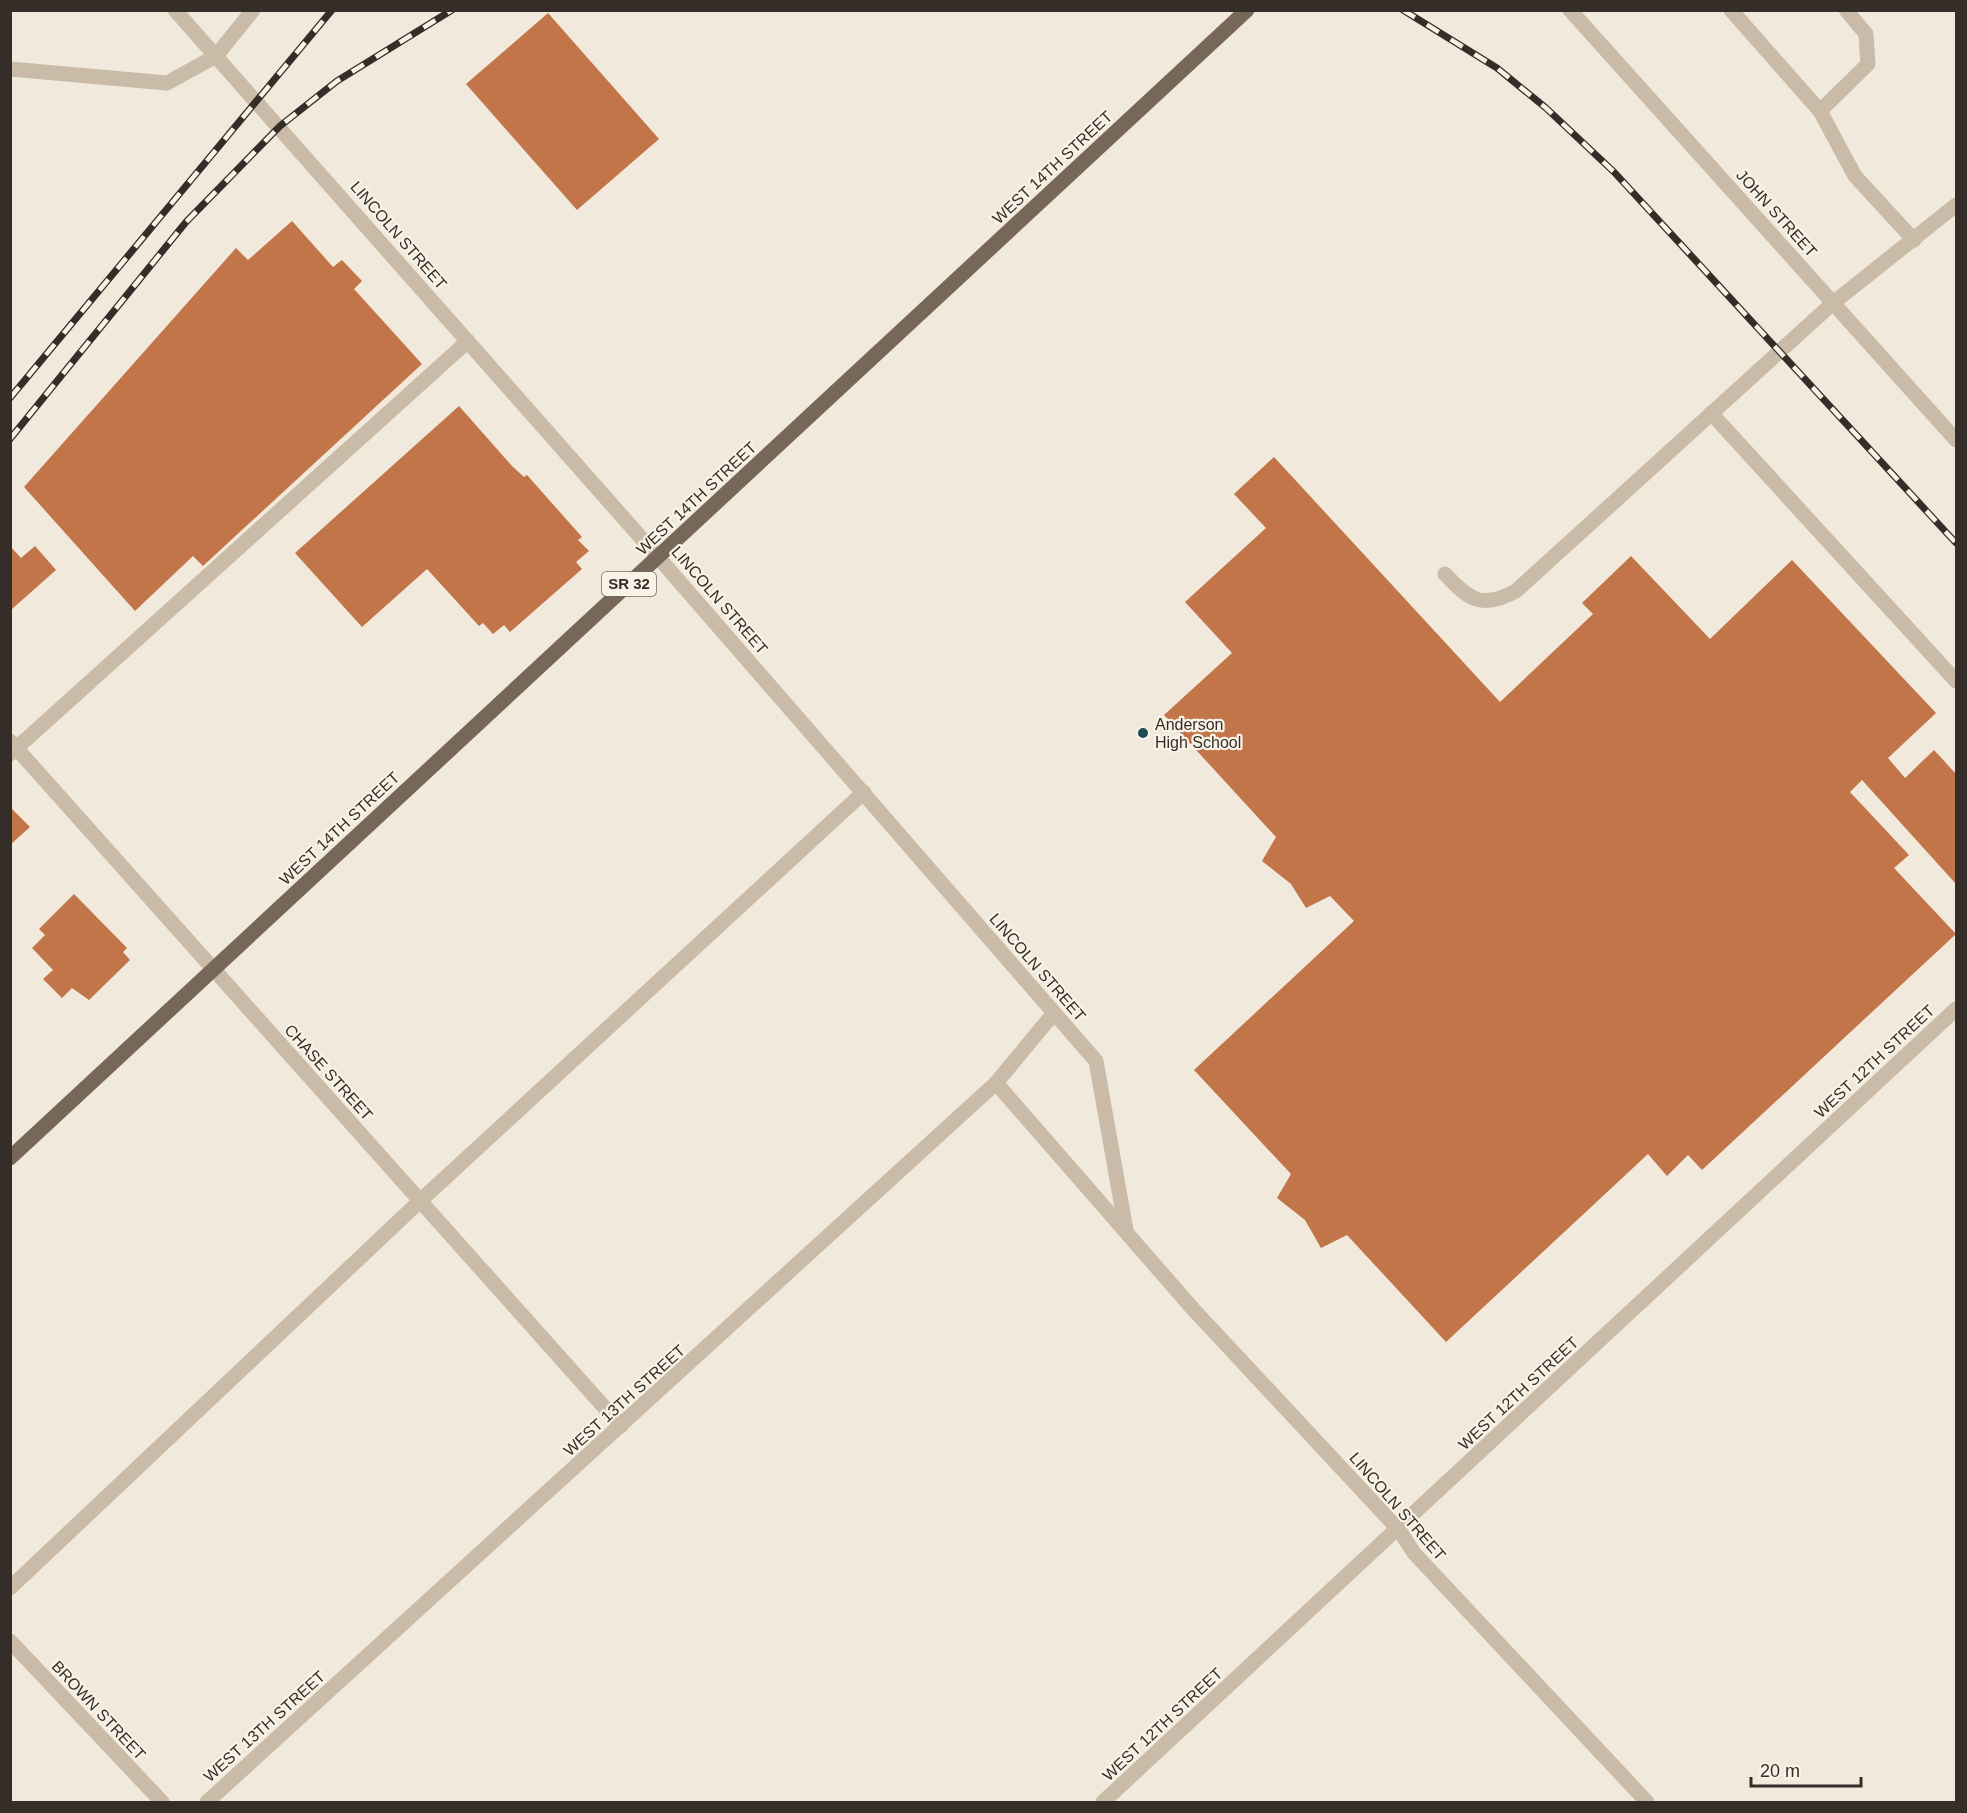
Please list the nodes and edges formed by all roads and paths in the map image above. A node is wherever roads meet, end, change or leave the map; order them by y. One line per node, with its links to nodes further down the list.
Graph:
1 (175, 10): 7 (street, LINCOLN STREET)
2 (253, 10): 7 (street)
3 (1247, 10): 16 (main road, WEST 14TH STREET / SR 32)
4 (1570, 10): 12 (street, JOHN STREET)
5 (1731, 10): 9 (street)
6 (1846, 10): 9 (street)
7 (216, 56): 8 (street); 13 (street, LINCOLN STREET)
8 (10, 69)
9 (1820, 111): 11 (street)
10 (1955, 211): 11 (street)
11 (1914, 240): 12 (street)
12 (1833, 303): 14 (street); 15 (street, JOHN STREET)
13 (468, 341): 16 (street, LINCOLN STREET); 19 (street)
14 (1711, 413): 17 (street); 18 (street)
15 (1956, 440)
16 (658, 557): 20 (street, LINCOLN STREET); 21 (main road, WEST 14TH STREET / SR 32)
17 (1445, 574)
18 (1956, 681)
19 (13, 748): 21 (street, CHASE STREET)
20 (864, 792): 23 (street, LINCOLN STREET); 26 (street)
21 (214, 969): 25 (main road, WEST 14TH STREET / SR 32); 26 (street, CHASE STREET)
22 (1956, 1009): 29 (street, WEST 12TH STREET)
23 (1054, 1013): 24 (street, WEST 13TH STREET); 27 (street, LINCOLN STREET)
24 (996, 1083): 27 (street, LINCOLN STREET); 28 (street, WEST 13TH STREET)
25 (10, 1158)
26 (420, 1201): 28 (street, CHASE STREET); 30 (street)
27 (1126, 1230): 29 (street, LINCOLN STREET)
28 (621, 1426): 33 (street, WEST 13TH STREET)
29 (1398, 1530): 34 (street, WEST 12TH STREET); 35 (street, LINCOLN STREET)
30 (10, 1588)
31 (10, 1641): 32 (street, BROWN STREET)
32 (162, 1803)
33 (207, 1803)
34 (1103, 1803)
35 (1647, 1803)

